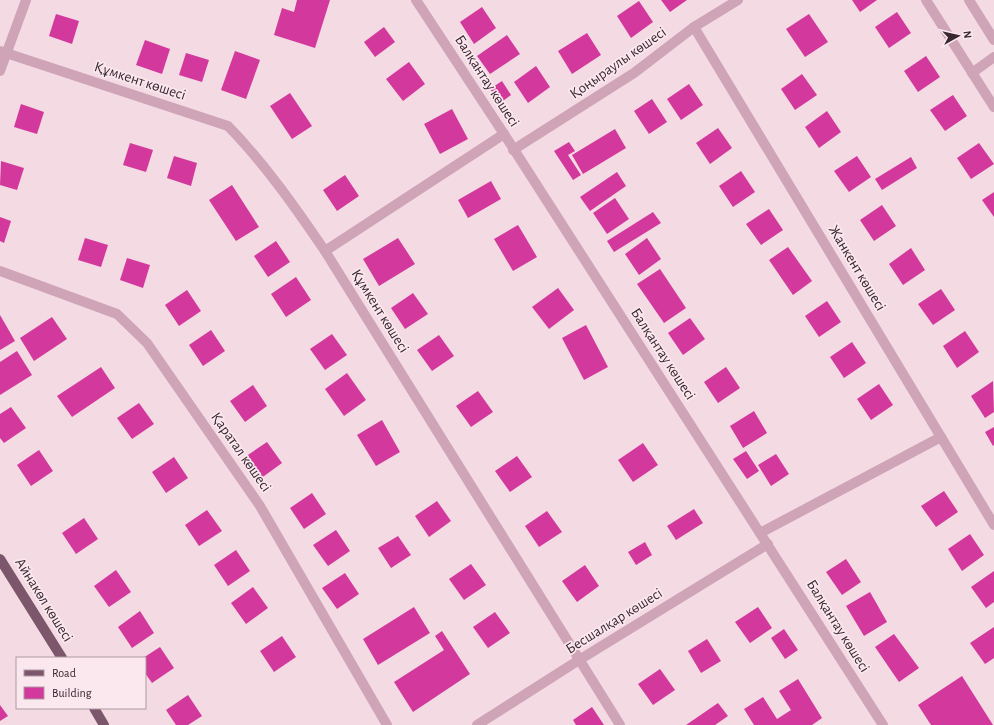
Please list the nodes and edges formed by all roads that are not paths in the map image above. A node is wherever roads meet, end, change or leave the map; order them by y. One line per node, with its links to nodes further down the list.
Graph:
1 (26, 0): 8 (street)
2 (416, 0): 13 (street, Балқантау көшесі)
3 (738, 0): 6 (street, Қоңыраулы көшесі)
4 (926, 0): 11 (street)
5 (969, 0): 7 (street)
6 (694, 27): 14 (street, Қоңыраулы көшесі); 17 (street, Жанкент көшесі)
7 (994, 40)
8 (3, 52): 10 (street); 15 (street, Құмкент көшесі)
9 (994, 57): 11 (street)
10 (0, 71)
11 (972, 73): 12 (street)
12 (994, 107)
13 (504, 134): 14 (street, Балқантау көшесі); 15 (street)
14 (513, 150): 19 (street, Балқантау көшесі)
15 (325, 251): 23 (street, Құмкент көшесі)
16 (0, 271): 26 (street, Қаратал көшесі)
17 (942, 437): 18 (street, Жанкент көшесі); 19 (street)
18 (994, 525)
19 (760, 533): 20 (street, Балқантау көшесі)
20 (768, 544): 23 (street, Бесшалқар көшесі); 29 (street, Балқантау көшесі)
21 (0, 559): 22 (main road, Айнакөл көшесі)
22 (61, 657)
23 (579, 660): 27 (street, Бесшалқар көшесі); 28 (street, Құмкент көшесі)
24 (95, 709): 25 (main road)
25 (104, 725)
26 (387, 725)
27 (477, 725)
28 (620, 725)
29 (882, 725)

